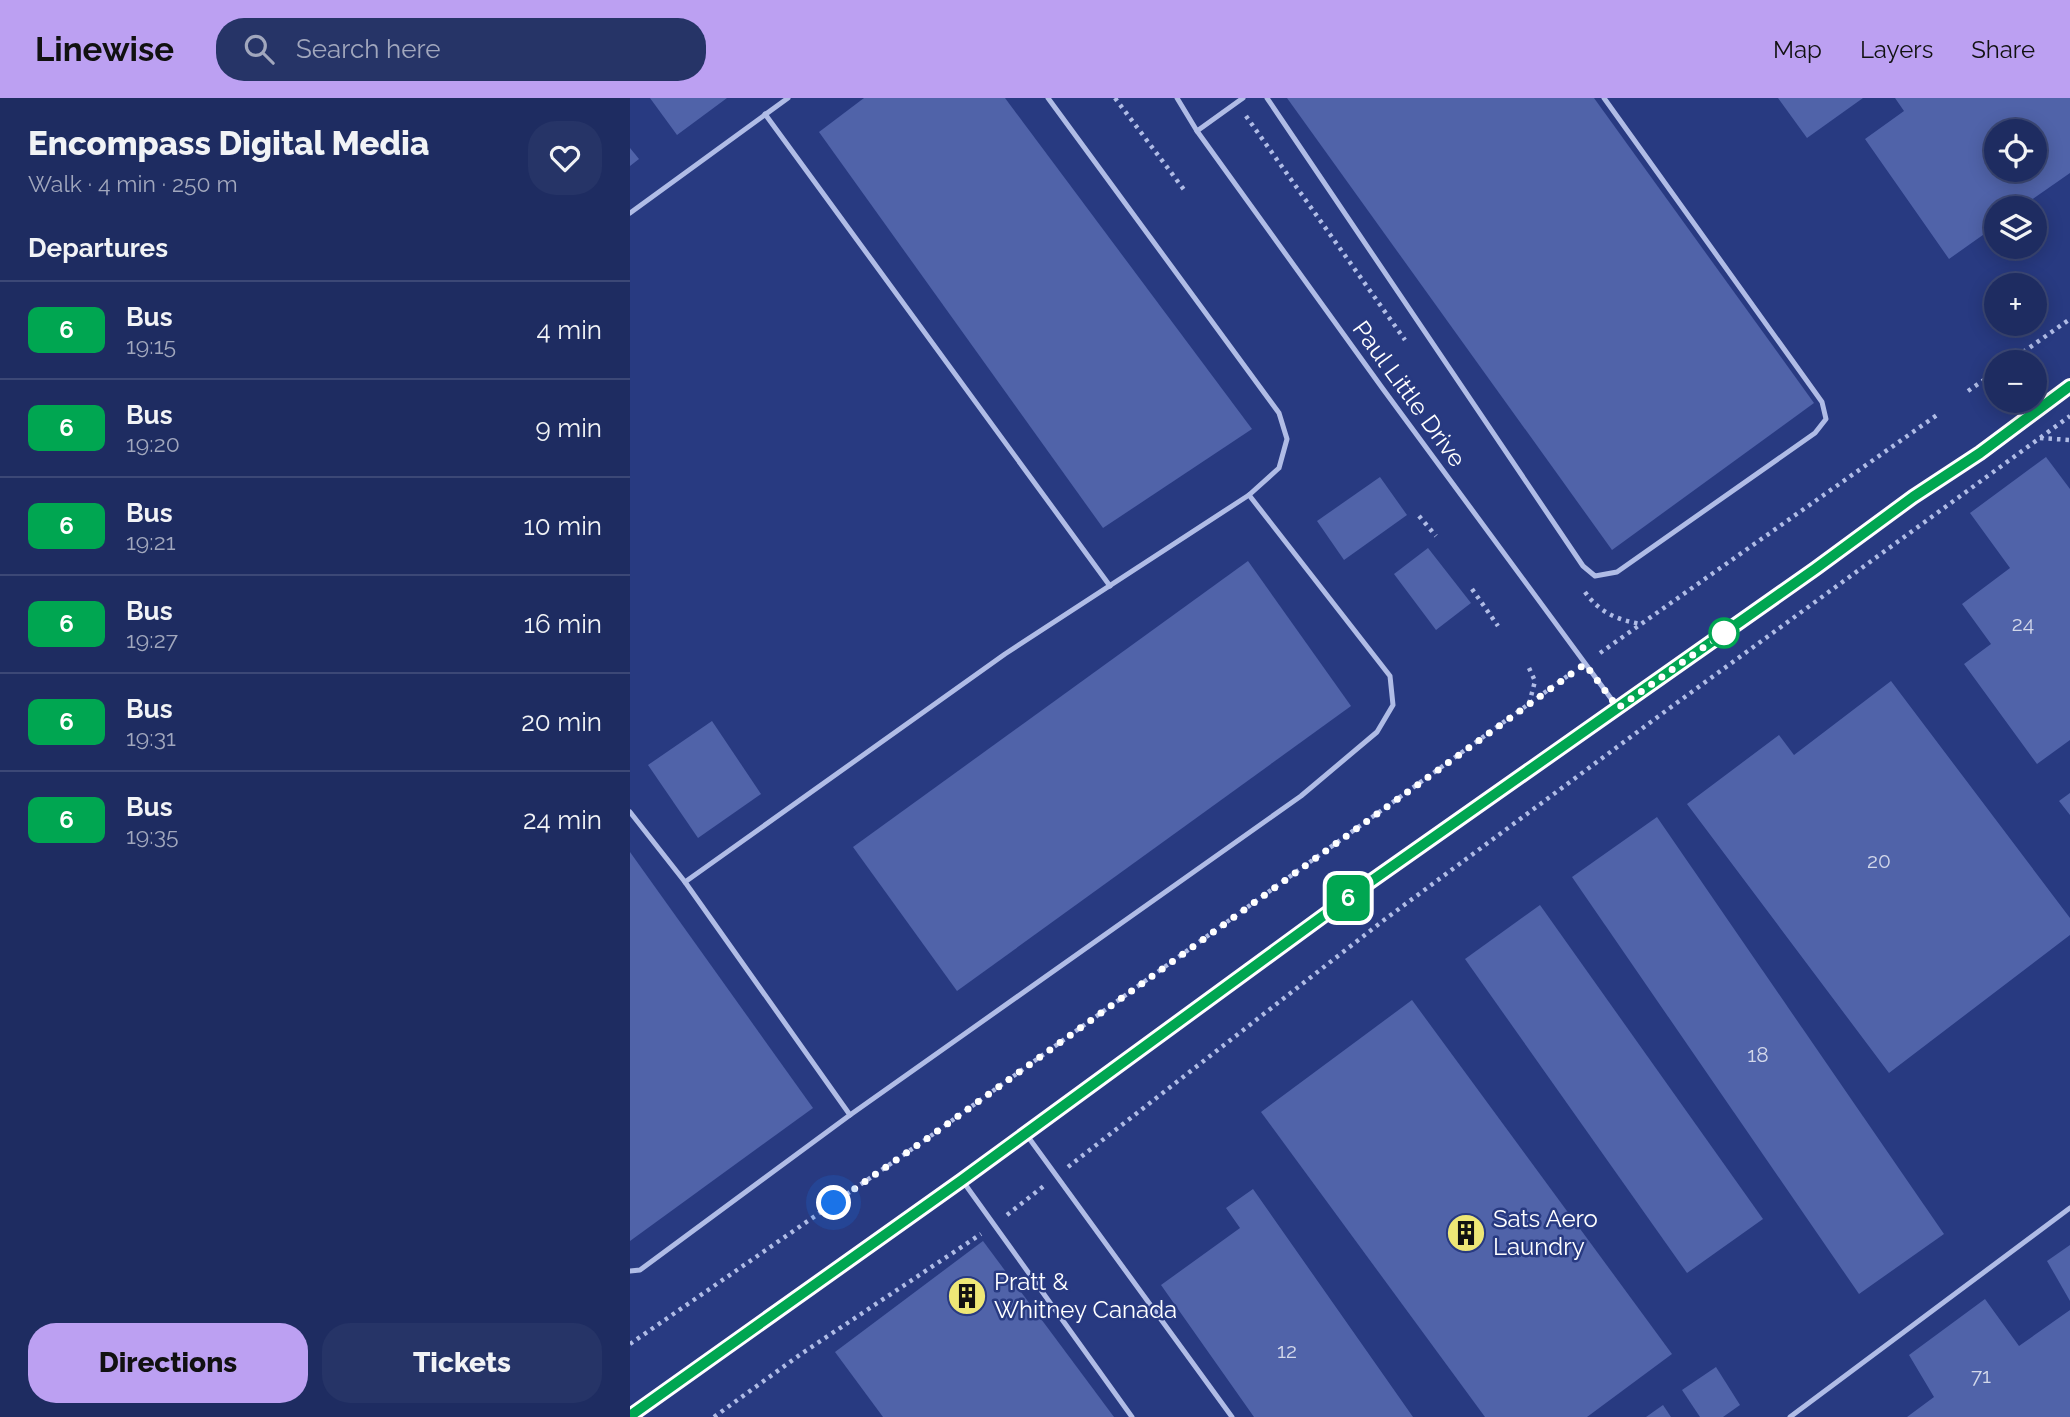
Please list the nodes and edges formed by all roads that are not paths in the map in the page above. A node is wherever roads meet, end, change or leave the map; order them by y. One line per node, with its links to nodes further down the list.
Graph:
1 (788, 98): 7 (lane)
2 (1048, 98): 11 (lane)
3 (1177, 98): 8 (lane, Paul Little Drive)
4 (1243, 98): 8 (lane)
5 (1268, 98): 6 (lane)
6 (1604, 98)
7 (765, 114): 9 (lane); 12 (lane)
8 (1197, 131): 13 (lane, Paul Little Drive)
9 (630, 213)
10 (2070, 386): 13 (street)
11 (1249, 495): 12 (lane); 16 (lane)
12 (1110, 586): 15 (lane)
13 (1618, 708): 17 (street)
14 (630, 812): 15 (lane)
15 (685, 883): 16 (lane)
16 (850, 1115): 20 (lane)
17 (1026, 1134): 18 (street); 23 (lane)
18 (962, 1180): 21 (street); 22 (lane)
19 (2070, 1208): 24 (lane)
20 (630, 1271)
21 (630, 1416)
22 (1132, 1417)
23 (1231, 1417)
24 (1790, 1417)

